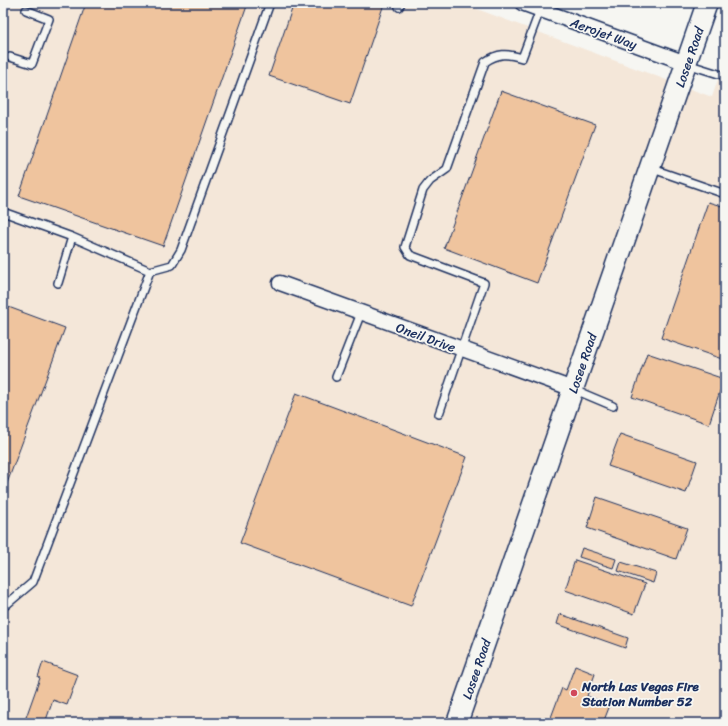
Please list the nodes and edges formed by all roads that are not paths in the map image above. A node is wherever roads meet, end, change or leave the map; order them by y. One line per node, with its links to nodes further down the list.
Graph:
1 (270, 3): 13 (lane)
2 (522, 3): 5 (street, Aerojet Way)
3 (707, 3): 7 (main road, Losee Road)
4 (26, 10): 6 (lane)
5 (540, 10): 7 (street, Aerojet Way); 17 (lane)
6 (10, 57)
7 (686, 63): 8 (lane); 9 (main road, Losee Road)
8 (725, 76)
9 (650, 168): 10 (lane); 19 (main road, Losee Road)
10 (725, 194)
11 (3, 212): 12 (lane)
12 (72, 237): 13 (lane); 14 (lane)
13 (150, 271): 22 (lane)
14 (58, 283)
15 (280, 283): 16 (street, Oneil Drive)
16 (361, 313): 17 (street, Oneil Drive); 18 (lane)
17 (460, 350): 19 (street, Oneil Drive); 21 (lane)
18 (336, 377)
19 (573, 389): 20 (lane); 23 (main road, Losee Road)
20 (613, 406)
21 (438, 414)
22 (3, 604)
23 (457, 723)

